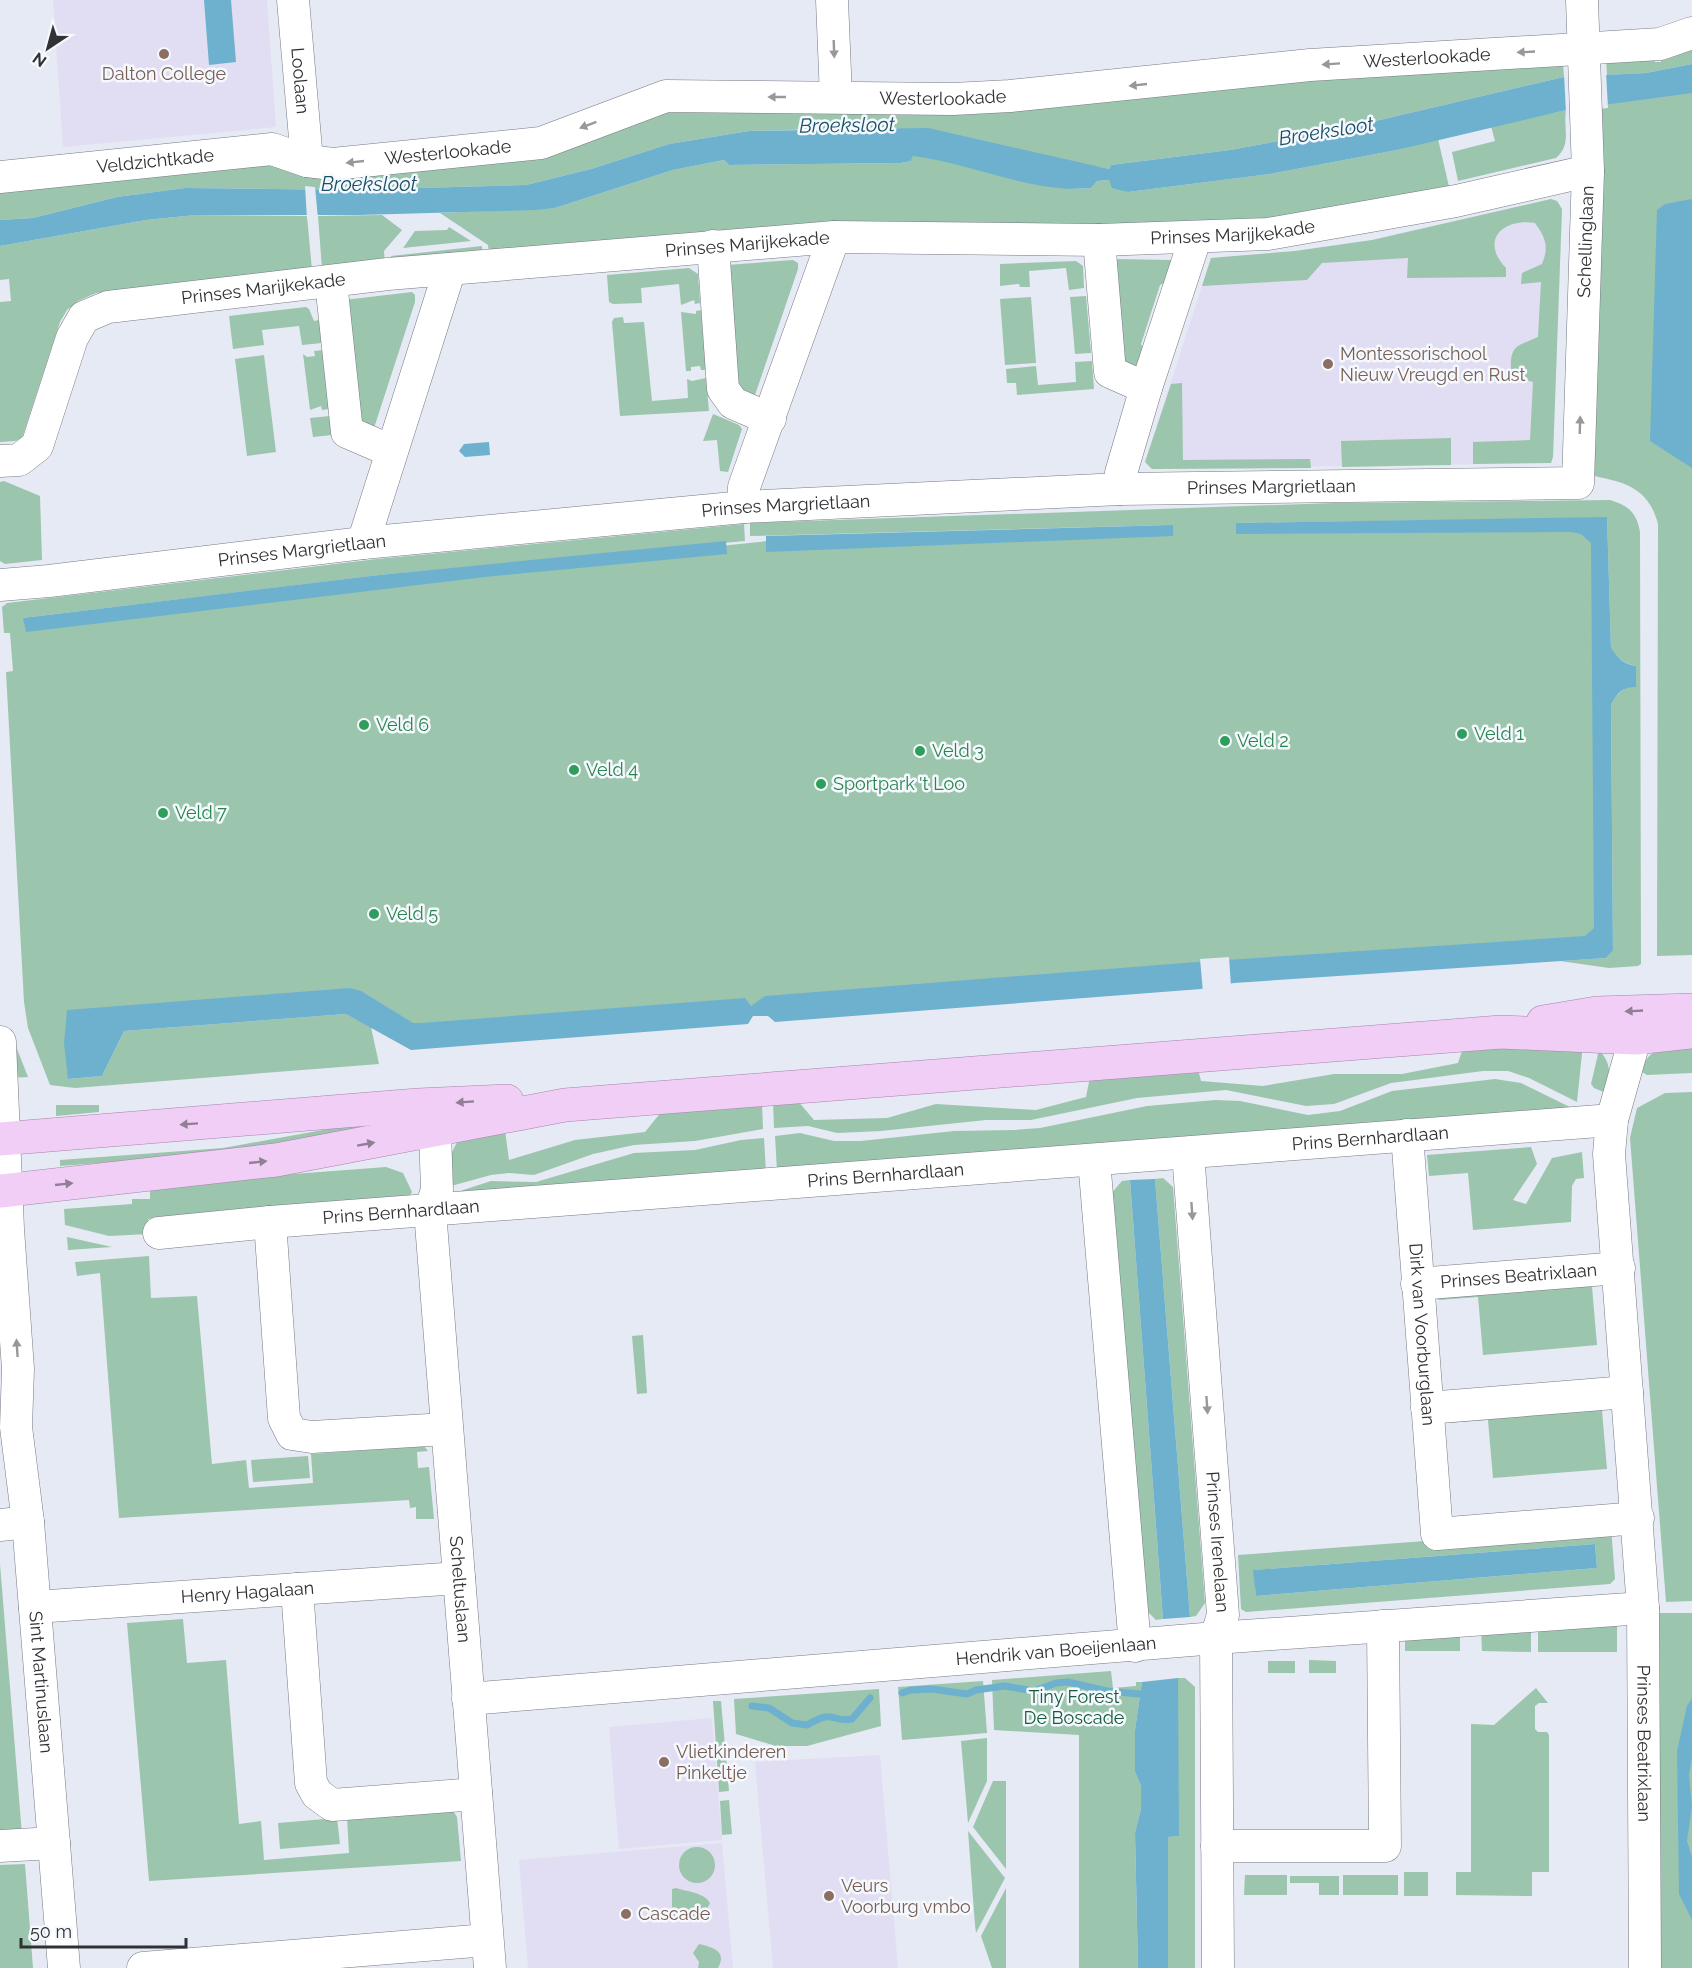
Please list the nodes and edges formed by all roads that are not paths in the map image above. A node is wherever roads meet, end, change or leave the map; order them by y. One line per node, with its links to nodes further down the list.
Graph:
1 (293, 0): 7 (street, Loolaan)
2 (832, 0): 6 (street, one-way to 6)
3 (1582, 0): 5 (street, Schellinglaan)
4 (1692, 33): 5 (street, Westerlookade)
5 (1585, 56): 6 (street, Westerlookade, one-way to 6); 8 (street, Schellinglaan)
6 (836, 97): 7 (street, Westerlookade, one-way to 7)
7 (307, 161): 9 (street, Veldzichtkade)
8 (1588, 171): 11 (street, Prinses Marijkekade); 20 (street, Schellinglaan, one-way to 8)
9 (0, 177)
10 (834, 237): 12 (street, Prinses Marijkekade); 13 (street, Prinses Marijkekade); 17 (street)
11 (1195, 238): 12 (street, Prinses Marijkekade); 16 (street)
12 (1099, 240): 16 (street)
13 (713, 246): 14 (street, Prinses Marijkekade); 17 (street)
14 (450, 269): 15 (street, Prinses Marijkekade); 18 (street)
15 (331, 282): 18 (street); 19 (street, Prinses Marijkekade)
16 (1146, 388): 21 (street)
17 (770, 419): 22 (street)
18 (391, 451): 23 (street)
19 (0, 461)
20 (1578, 483): 21 (street, Prinses Margrietlaan)
21 (1120, 489): 22 (street, Prinses Margrietlaan)
22 (744, 507): 23 (street, Prinses Margrietlaan)
23 (363, 543): 24 (street, Prinses Margrietlaan)
24 (0, 585)
25 (1692, 1010): 26 (main road, one-way to 26)
26 (1501, 1032): 28 (main road); 31 (main road)
27 (1692, 1032): 28 (main road)
28 (1635, 1038): 30 (street, Prinses Beatrixlaan)
29 (0, 1041): 33 (street, Sint Martinuslaan)
30 (1612, 1120): 32 (street, Prins Bernhardlaan); 40 (street, Prinses Beatrixlaan)
31 (423, 1124): 33 (main road, one-way to 33); 36 (main road, one-way to 31); 37 (street, Scheltuslaan)
32 (1407, 1135): 34 (street, Prins Bernhardlaan); 41 (street, Dirk van Voorburglaan)
33 (2, 1138): 36 (street, Sint Martinuslaan)
34 (1188, 1153): 35 (street, Prins Bernhardlaan); 54 (street, Prinses Irenelaan, one-way to 54)
35 (1094, 1160): 37 (street, Prins Bernhardlaan); 55 (street)
36 (3, 1191): 45 (street, Sint Martinuslaan, one-way to 36)
37 (430, 1211): 38 (street, Prins Bernhardlaan); 46 (street, Scheltuslaan)
38 (270, 1222): 39 (street, Prins Bernhardlaan); 46 (street)
39 (159, 1233)
40 (1619, 1268): 41 (street, Prinses Beatrixlaan); 43 (street, Prinses Beatrixlaan)
41 (1417, 1284): 44 (street, Dirk van Voorburglaan)
42 (0, 1377): 45 (street, Sint Martinuslaan)
43 (1627, 1392): 44 (street); 47 (street, Prinses Beatrixlaan)
44 (1427, 1408): 47 (street, Dirk van Voorburglaan)
45 (16, 1427): 48 (street, Sint Martinuslaan)
46 (446, 1429): 49 (street, Scheltuslaan)
47 (1638, 1518): 52 (street, Prinses Beatrixlaan)
48 (14, 1524): 51 (street, Sint Martinuslaan)
49 (459, 1578): 50 (street, Henry Hagalaan); 56 (street, Scheltuslaan)
50 (297, 1589): 51 (street, Henry Hagalaan); 57 (street)
51 (35, 1607): 58 (street, Sint Martinuslaan)
52 (1643, 1608): 53 (street, Hendrik van Boeijenlaan); 66 (street, Prinses Beatrixlaan)
53 (1383, 1626): 54 (street, Hendrik van Boeijenlaan); 60 (street)
54 (1216, 1638): 55 (street, Hendrik van Boeijenlaan); 60 (street, Prinses Irenelaan)
55 (1135, 1646): 56 (street, Hendrik van Boeijenlaan)
56 (468, 1699): 57 (street, Scheltuslaan)
57 (476, 1794): 61 (street, Scheltuslaan)
58 (54, 1842): 59 (street); 63 (street, Sint Martinuslaan)
59 (0, 1846)
60 (1217, 1846): 65 (street, Prinses Irenelaan)
61 (489, 1954): 62 (street)
62 (327, 1961): 64 (street)
63 (64, 1968)
64 (143, 1968)
65 (1218, 1968)
66 (1645, 1968)

